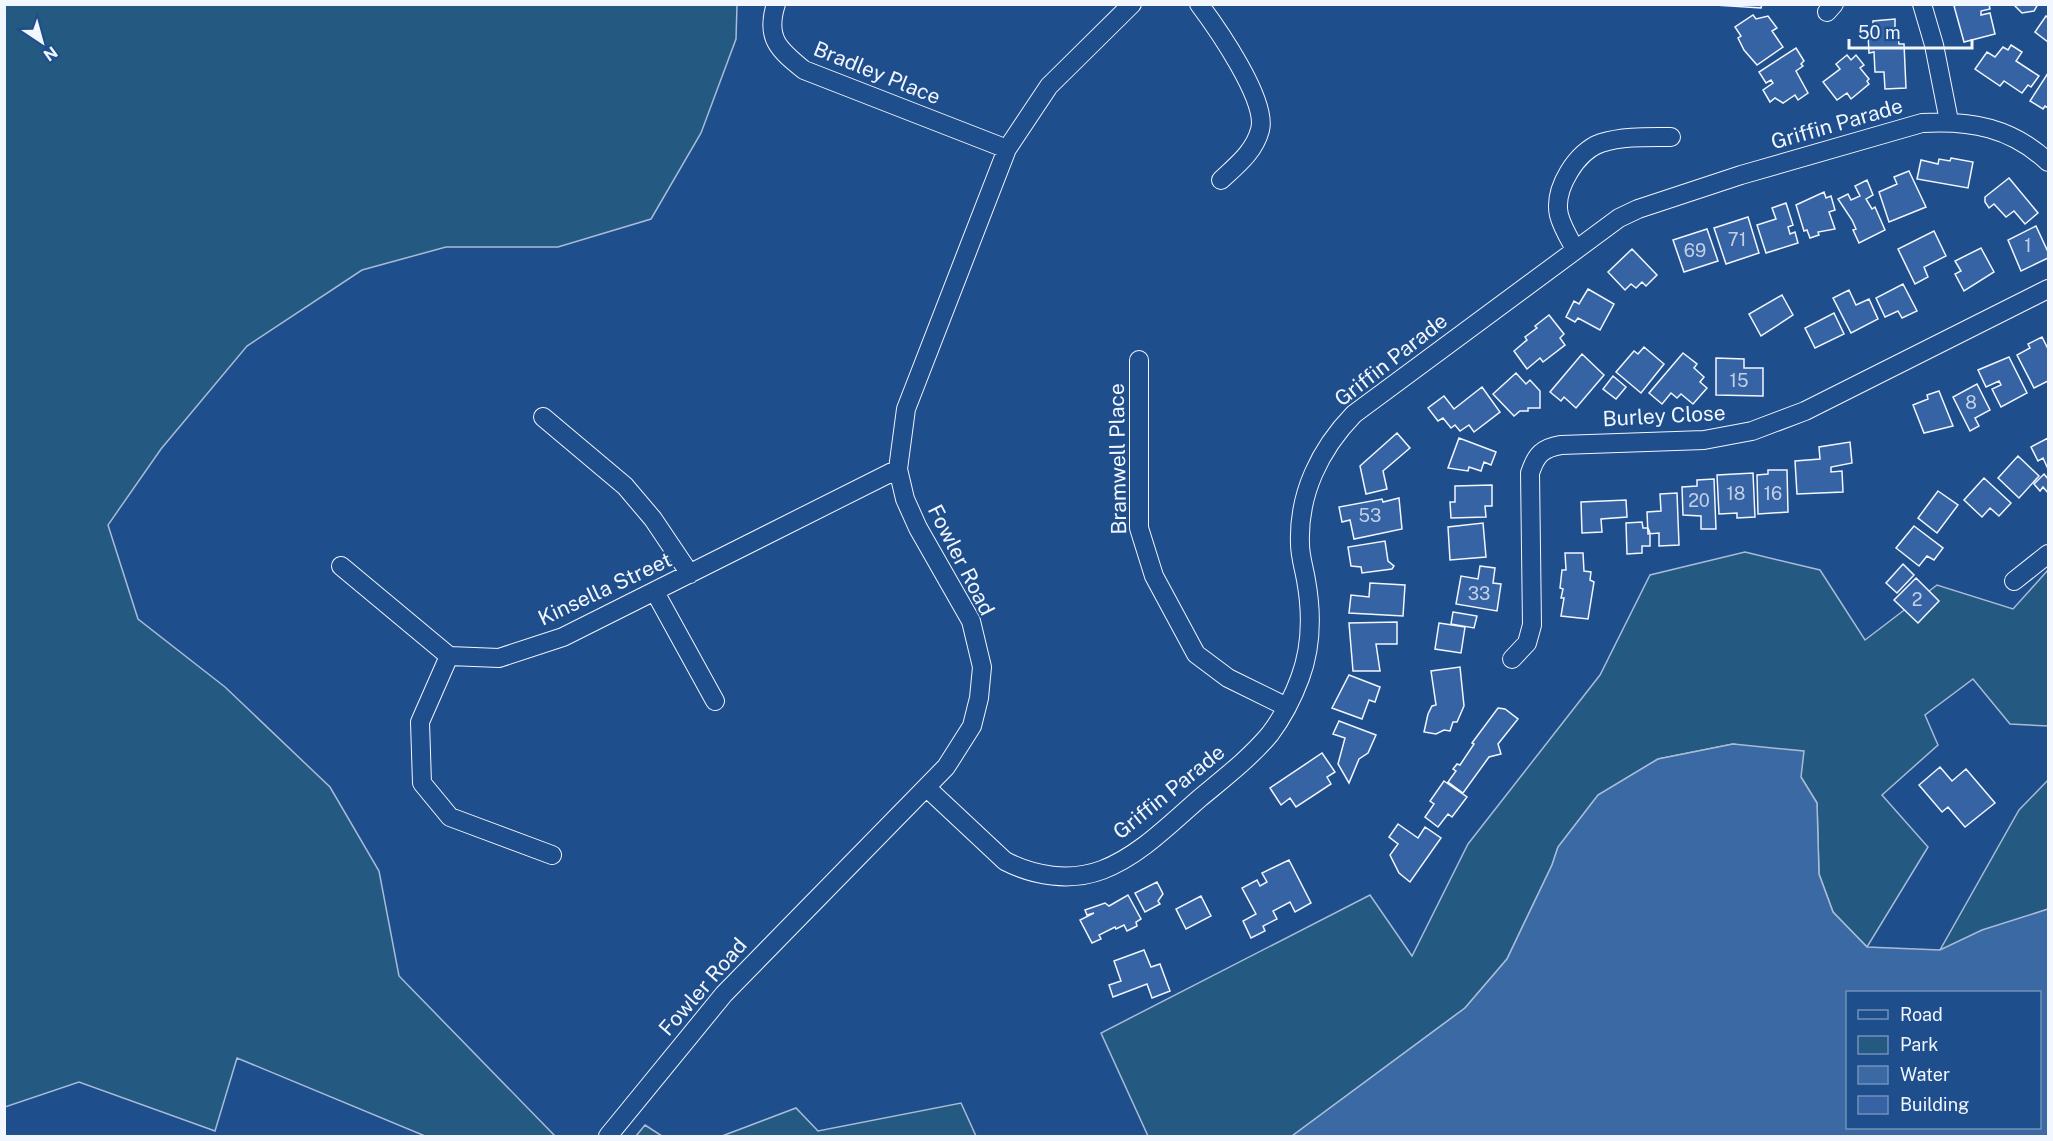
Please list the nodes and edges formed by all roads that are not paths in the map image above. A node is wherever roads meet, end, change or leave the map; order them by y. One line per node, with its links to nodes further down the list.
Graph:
1 (776, 4): 7 (street, Bradley Place)
2 (1132, 4): 7 (street, Fowler Road)
3 (1199, 4): 9 (street)
4 (1922, 4): 5 (street)
5 (1949, 121): 8 (street, Griffin Parade); 10 (street, Griffin Parade)
6 (1671, 137): 10 (street)
7 (1007, 149): 14 (street, Fowler Road)
8 (2049, 162)
9 (1221, 180)
10 (1575, 249): 23 (street, Griffin Parade)
11 (2049, 289): 21 (street, Burley Close)
12 (1139, 360): 23 (street, Bramwell Place)
13 (543, 417): 17 (street)
14 (898, 469): 17 (street, Kinsella Street); 24 (street, Fowler Road)
15 (2049, 554): 18 (street)
16 (341, 566): 20 (street)
17 (690, 574): 19 (street, Kinsella Street)
18 (2014, 581)
19 (655, 592): 20 (street, Kinsella Street); 22 (street)
20 (449, 656): 25 (street)
21 (1512, 659)
22 (715, 701)
23 (1287, 707): 24 (street, Griffin Parade)
24 (927, 788): 26 (street, Fowler Road)
25 (552, 855)
26 (608, 1137)

